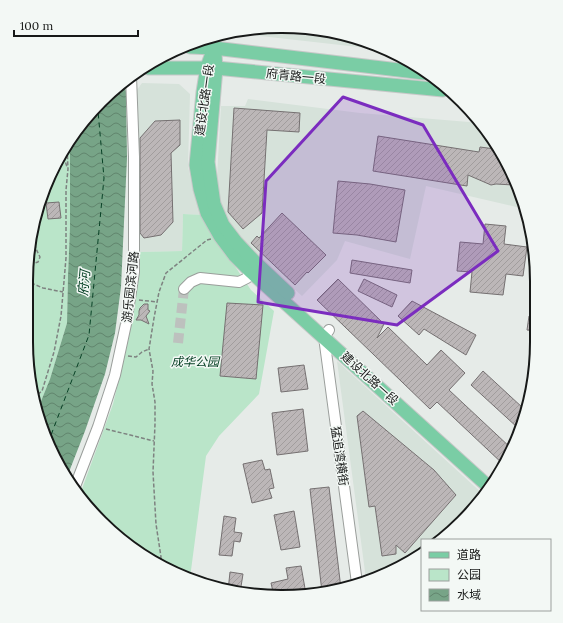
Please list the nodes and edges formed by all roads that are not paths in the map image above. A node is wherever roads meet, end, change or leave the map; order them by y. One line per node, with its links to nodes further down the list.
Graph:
1 (214, 42): 3 (main road, 建设北路一段); 4 (main road, 府青路一段)
2 (154, 68): 3 (main road, 府青路一段)
3 (212, 68): 6 (main road, 府青路一段); 7 (main road, 建设北路一段); 9 (main road, 建设北路一段)
4 (415, 72)
5 (131, 83): 11 (street, 游乐园滨河路)
6 (439, 90)
7 (250, 271): 8 (street); 9 (main road, 建设北路一段)
8 (184, 289)
9 (327, 333): 10 (main road, 建设北路一段); 12 (main road, 建设北路一段); 13 (street, 猛追湾横街)
10 (491, 476)
11 (77, 482)
12 (485, 484)
13 (356, 579)

